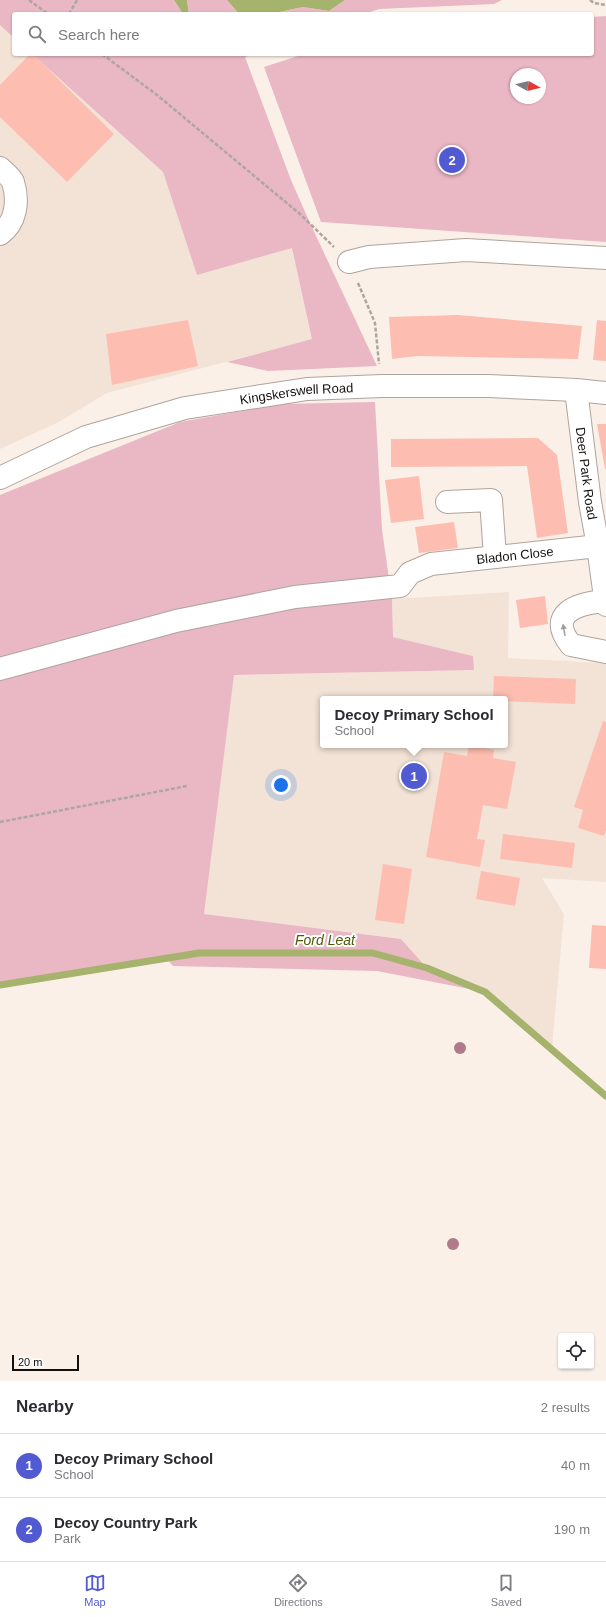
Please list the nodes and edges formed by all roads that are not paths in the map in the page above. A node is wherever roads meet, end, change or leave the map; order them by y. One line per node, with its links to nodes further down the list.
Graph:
1 (0, 168): 2 (street)
2 (0, 234)
3 (606, 258): 4 (street)
4 (349, 262)
5 (576, 390): 6 (street, Kingskerswell Road); 7 (street, Kingskerswell Road); 9 (street, Deer Park Road)
6 (606, 393)
7 (0, 478)
8 (447, 502): 11 (street)
9 (600, 522): 10 (street, Deer Park Road)
10 (598, 546): 11 (street, Bladon Close); 12 (street, Deer Park Road)
11 (495, 557): 14 (street, Bladon Close)
12 (606, 603): 13 (street, one-way to 12)
13 (606, 652)
14 (0, 668)

